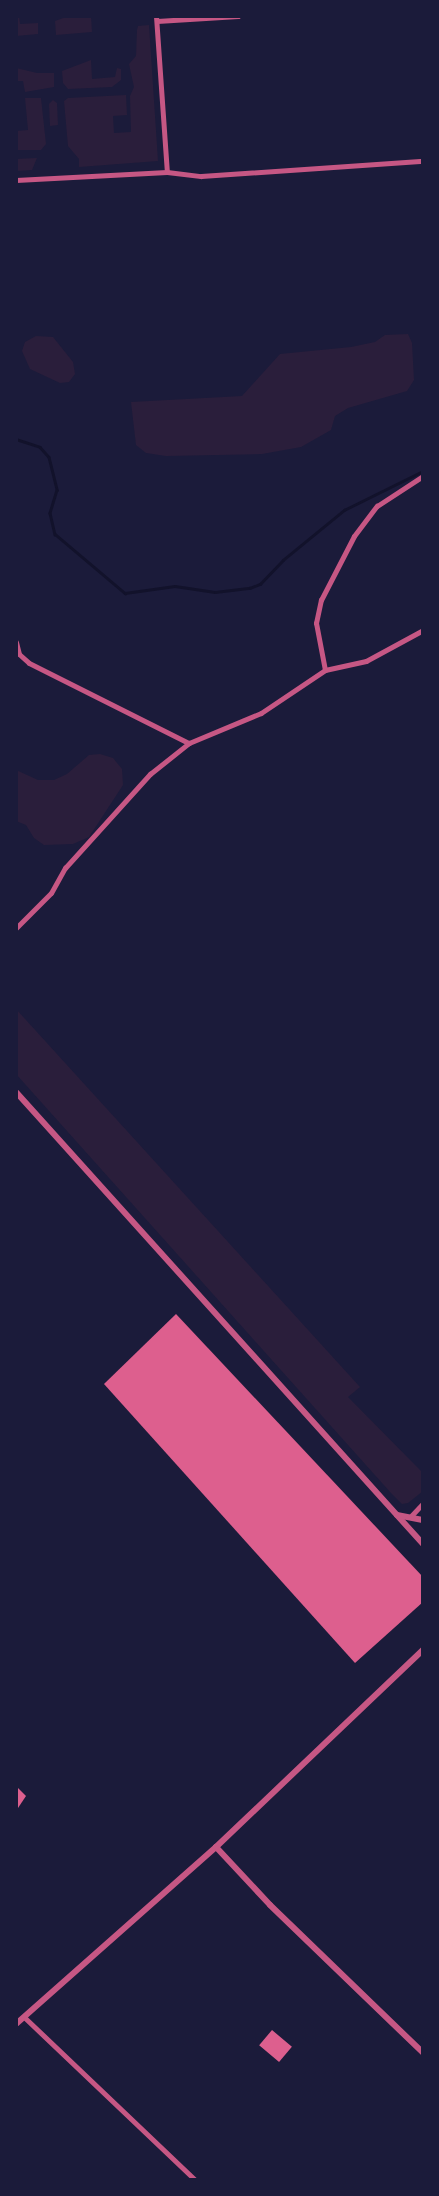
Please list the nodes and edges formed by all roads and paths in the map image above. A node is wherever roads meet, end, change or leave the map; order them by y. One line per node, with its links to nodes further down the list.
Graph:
1 (238, 16): 2 (street)
2 (156, 19): 4 (street)
3 (423, 161): 4 (street)
4 (167, 172): 5 (street)
5 (16, 180)
6 (423, 476): 9 (street)
7 (423, 630): 9 (street)
8 (16, 642): 10 (street)
9 (325, 670): 10 (street)
10 (190, 743): 11 (street)
11 (16, 928)
12 (16, 1092): 14 (street)
13 (423, 1503): 15 (street)
14 (397, 1515): 15 (street); 17 (street)
15 (411, 1516): 16 (street); 17 (street)
16 (423, 1520)
17 (410, 1529): 18 (street)
18 (423, 1544)
19 (423, 1650): 20 (street)
20 (216, 1848): 21 (street); 23 (street)
21 (24, 2017): 22 (street); 24 (street)
22 (16, 2024)
23 (423, 2053)
24 (195, 2180)

